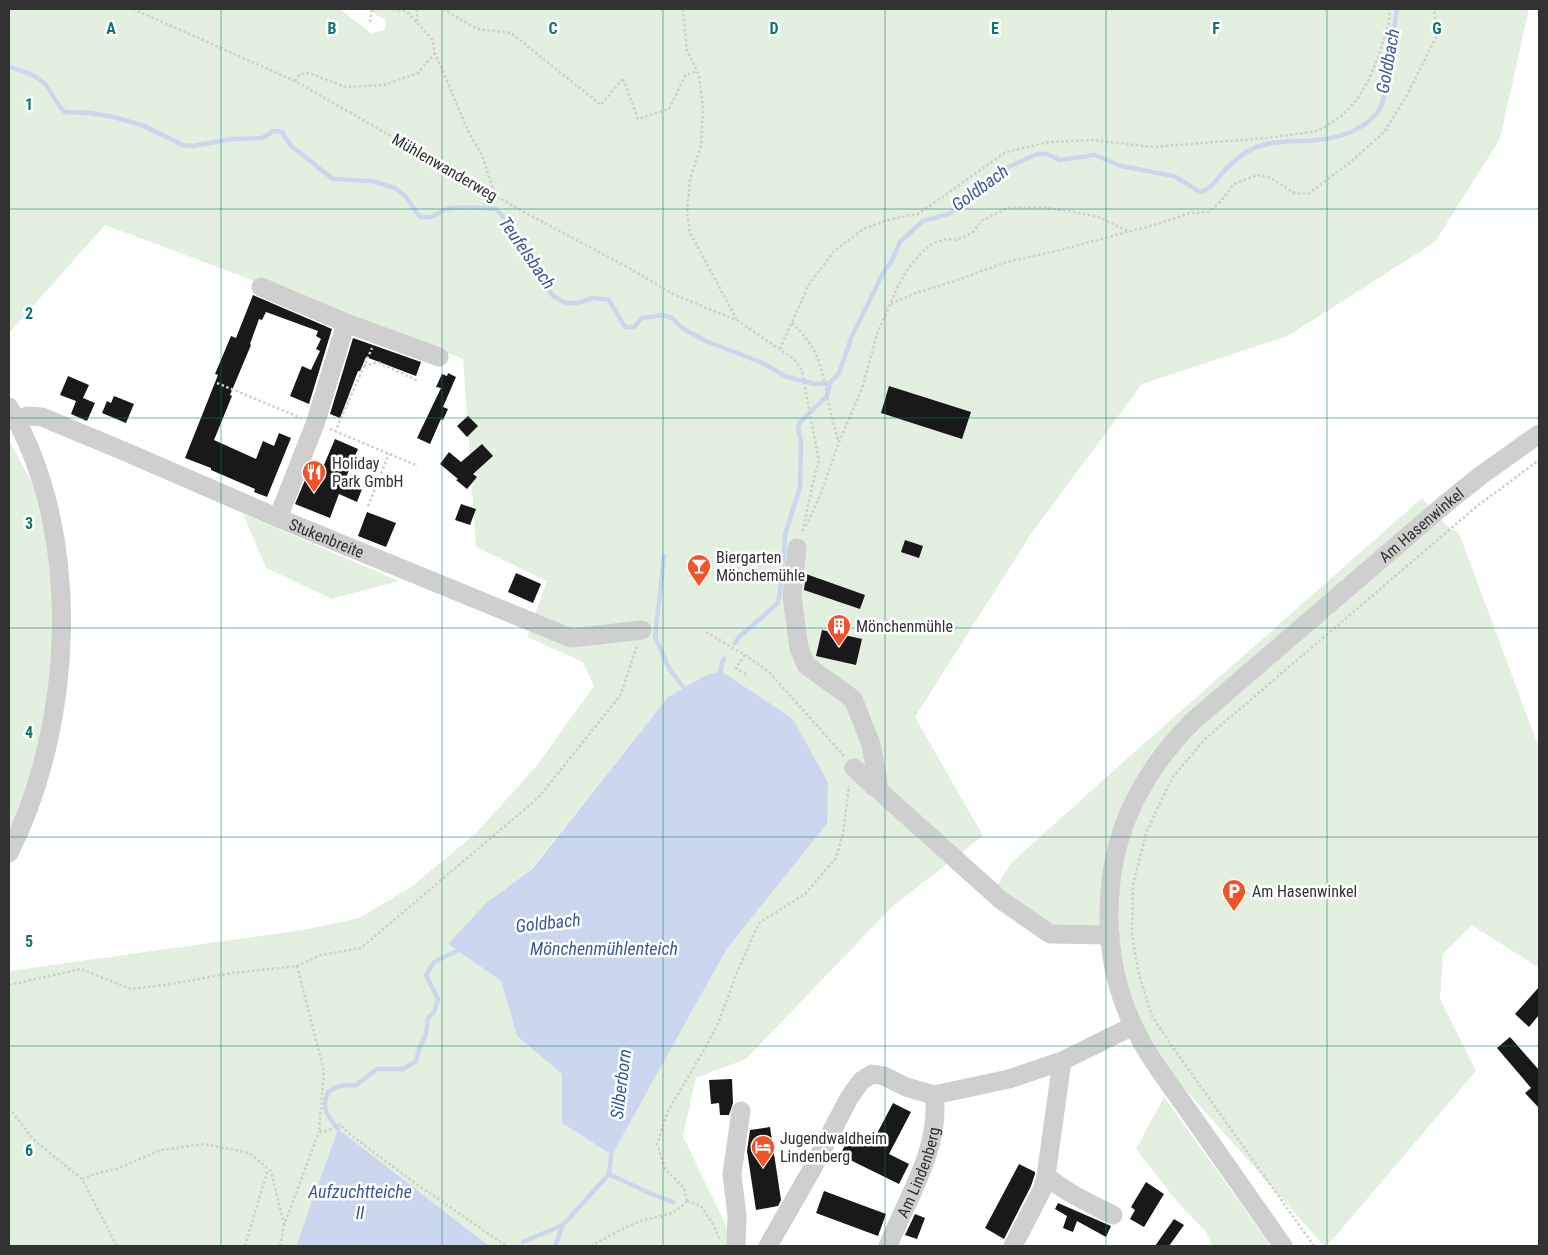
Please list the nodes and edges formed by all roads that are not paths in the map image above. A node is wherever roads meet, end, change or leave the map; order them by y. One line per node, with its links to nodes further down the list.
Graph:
1 (261, 288): 2 (street)
2 (346, 323): 3 (street); 6 (street)
3 (439, 357)
4 (13, 414): 6 (street, Stukenbreite); 11 (street)
5 (1539, 434): 12 (street, Am Hasenwinkel)
6 (278, 518): 8 (street, Stukenbreite)
7 (797, 548): 10 (street)
8 (642, 630)
9 (854, 768): 10 (street)
10 (874, 786): 12 (street)
11 (9, 853)
12 (1110, 935): 13 (street, Am Hasenwinkel)
13 (1134, 1026): 14 (street); 23 (street, Am Hasenwinkel)
14 (1062, 1061): 15 (street); 17 (street)
15 (934, 1095): 20 (street); 21 (street, Am Lindenberg)
16 (741, 1111): 19 (street)
17 (1046, 1176): 18 (street); 22 (street)
18 (1112, 1215)
19 (736, 1246)
20 (768, 1246)
21 (888, 1246)
22 (1013, 1246)
23 (1283, 1246)

